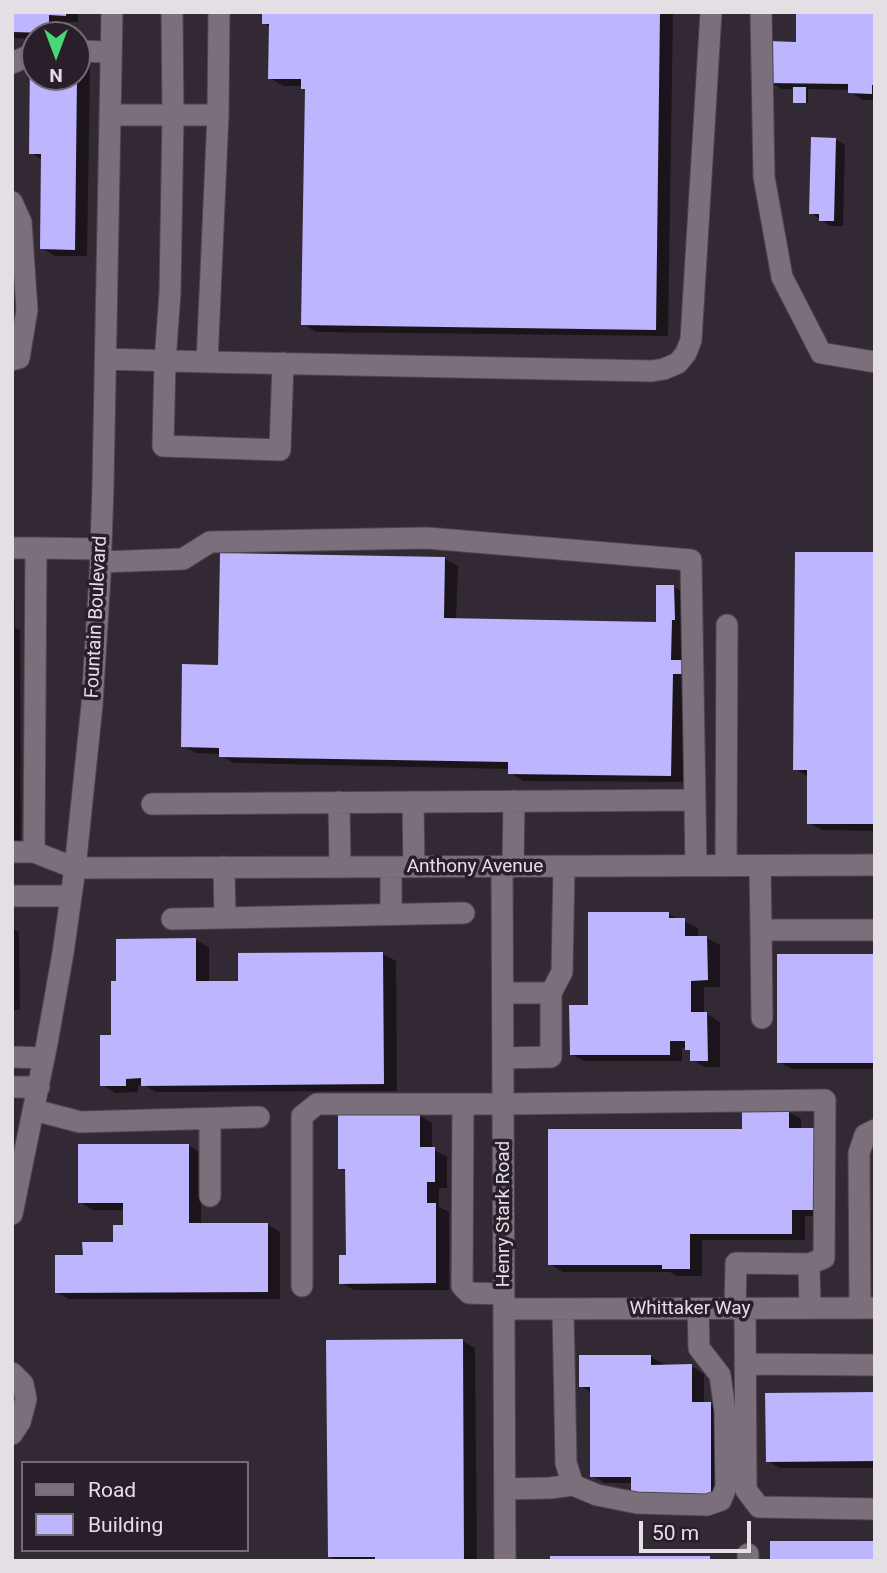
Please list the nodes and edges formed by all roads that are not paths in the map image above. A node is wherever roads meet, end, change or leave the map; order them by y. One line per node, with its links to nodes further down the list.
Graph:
1 (112, 12): 7 (street, Fountain Boulevard)
2 (172, 12): 8 (street)
3 (219, 12): 9 (street)
4 (710, 12): 17 (street)
5 (761, 12): 16 (street)
6 (91, 51): 7 (street)
7 (111, 52): 10 (street, Fountain Boulevard)
8 (173, 115): 9 (street); 10 (street); 14 (street)
9 (218, 115): 15 (street)
10 (110, 116): 12 (street, Fountain Boulevard)
11 (12, 202): 13 (street)
12 (106, 359): 14 (street); 20 (street, Fountain Boulevard)
13 (12, 360)
14 (165, 361): 15 (street); 17 (street)
15 (207, 362): 17 (street)
16 (875, 362)
17 (283, 363)
18 (12, 548): 19 (street)
19 (36, 548): 20 (street); 28 (street)
20 (101, 555): 22 (street); 39 (street, Fountain Boulevard)
21 (727, 625): 31 (street)
22 (695, 800): 23 (street); 30 (street)
23 (514, 801): 25 (street); 37 (street, Henry Stark Road)
24 (339, 802): 25 (street); 26 (street); 34 (street)
25 (413, 802): 36 (street)
26 (152, 804)
27 (12, 852): 28 (street)
28 (34, 852): 39 (street)
29 (875, 865): 32 (street, Anthony Avenue)
30 (696, 866): 31 (street, Anthony Avenue); 38 (street, Anthony Avenue)
31 (726, 866): 32 (street, Anthony Avenue)
32 (760, 866): 46 (street)
33 (224, 867): 34 (street, Anthony Avenue); 39 (street, Anthony Avenue); 44 (street)
34 (340, 867): 35 (street, Anthony Avenue)
35 (391, 867): 36 (street, Anthony Avenue); 43 (street)
36 (414, 867): 37 (street, Anthony Avenue)
37 (508, 867): 38 (street, Anthony Avenue); 48 (street, Henry Stark Road)
38 (564, 867): 49 (street)
39 (75, 868): 41 (street, Fountain Boulevard)
40 (12, 896): 41 (street)
41 (71, 896): 52 (street, Fountain Boulevard)
42 (464, 913): 43 (street)
43 (391, 914): 44 (street)
44 (225, 918): 45 (street)
45 (172, 919)
46 (761, 930): 47 (street); 50 (street)
47 (875, 930)
48 (503, 993): 49 (street); 53 (street, Henry Stark Road)
49 (551, 993): 53 (street)
50 (762, 1018)
51 (12, 1057): 52 (street)
52 (44, 1058): 55 (street, Fountain Boulevard)
53 (503, 1058): 57 (street, Henry Stark Road)
54 (12, 1087): 55 (street)
55 (39, 1087): 58 (street, Fountain Boulevard)
56 (463, 1104): 57 (street); 67 (street); 68 (street, Whittaker Way)
57 (503, 1104): 65 (street); 68 (street, Henry Stark Road)
58 (34, 1110): 60 (street); 62 (street, Fountain Boulevard)
59 (259, 1117): 60 (street)
60 (210, 1119): 63 (street)
61 (875, 1130): 66 (street)
62 (16, 1184): 64 (street, Fountain Boulevard)
63 (210, 1196)
64 (12, 1214)
65 (817, 1261): 69 (street); 73 (street)
66 (867, 1276): 70 (street)
67 (303, 1286)
68 (504, 1301): 71 (street, Whittaker Way); 79 (street, Henry Stark Road)
69 (810, 1308): 70 (street, Whittaker Way); 73 (street, Whittaker Way)
70 (867, 1308)
71 (563, 1309): 72 (street, Whittaker Way); 78 (street)
72 (698, 1309): 73 (street, Whittaker Way); 78 (street)
73 (740, 1309): 74 (street)
74 (745, 1364): 75 (street); 80 (street)
75 (875, 1365)
76 (12, 1373): 77 (street)
77 (12, 1434)
78 (573, 1485): 79 (street)
79 (505, 1489): 81 (street, Henry Stark Road)
80 (875, 1509)
81 (505, 1561)

